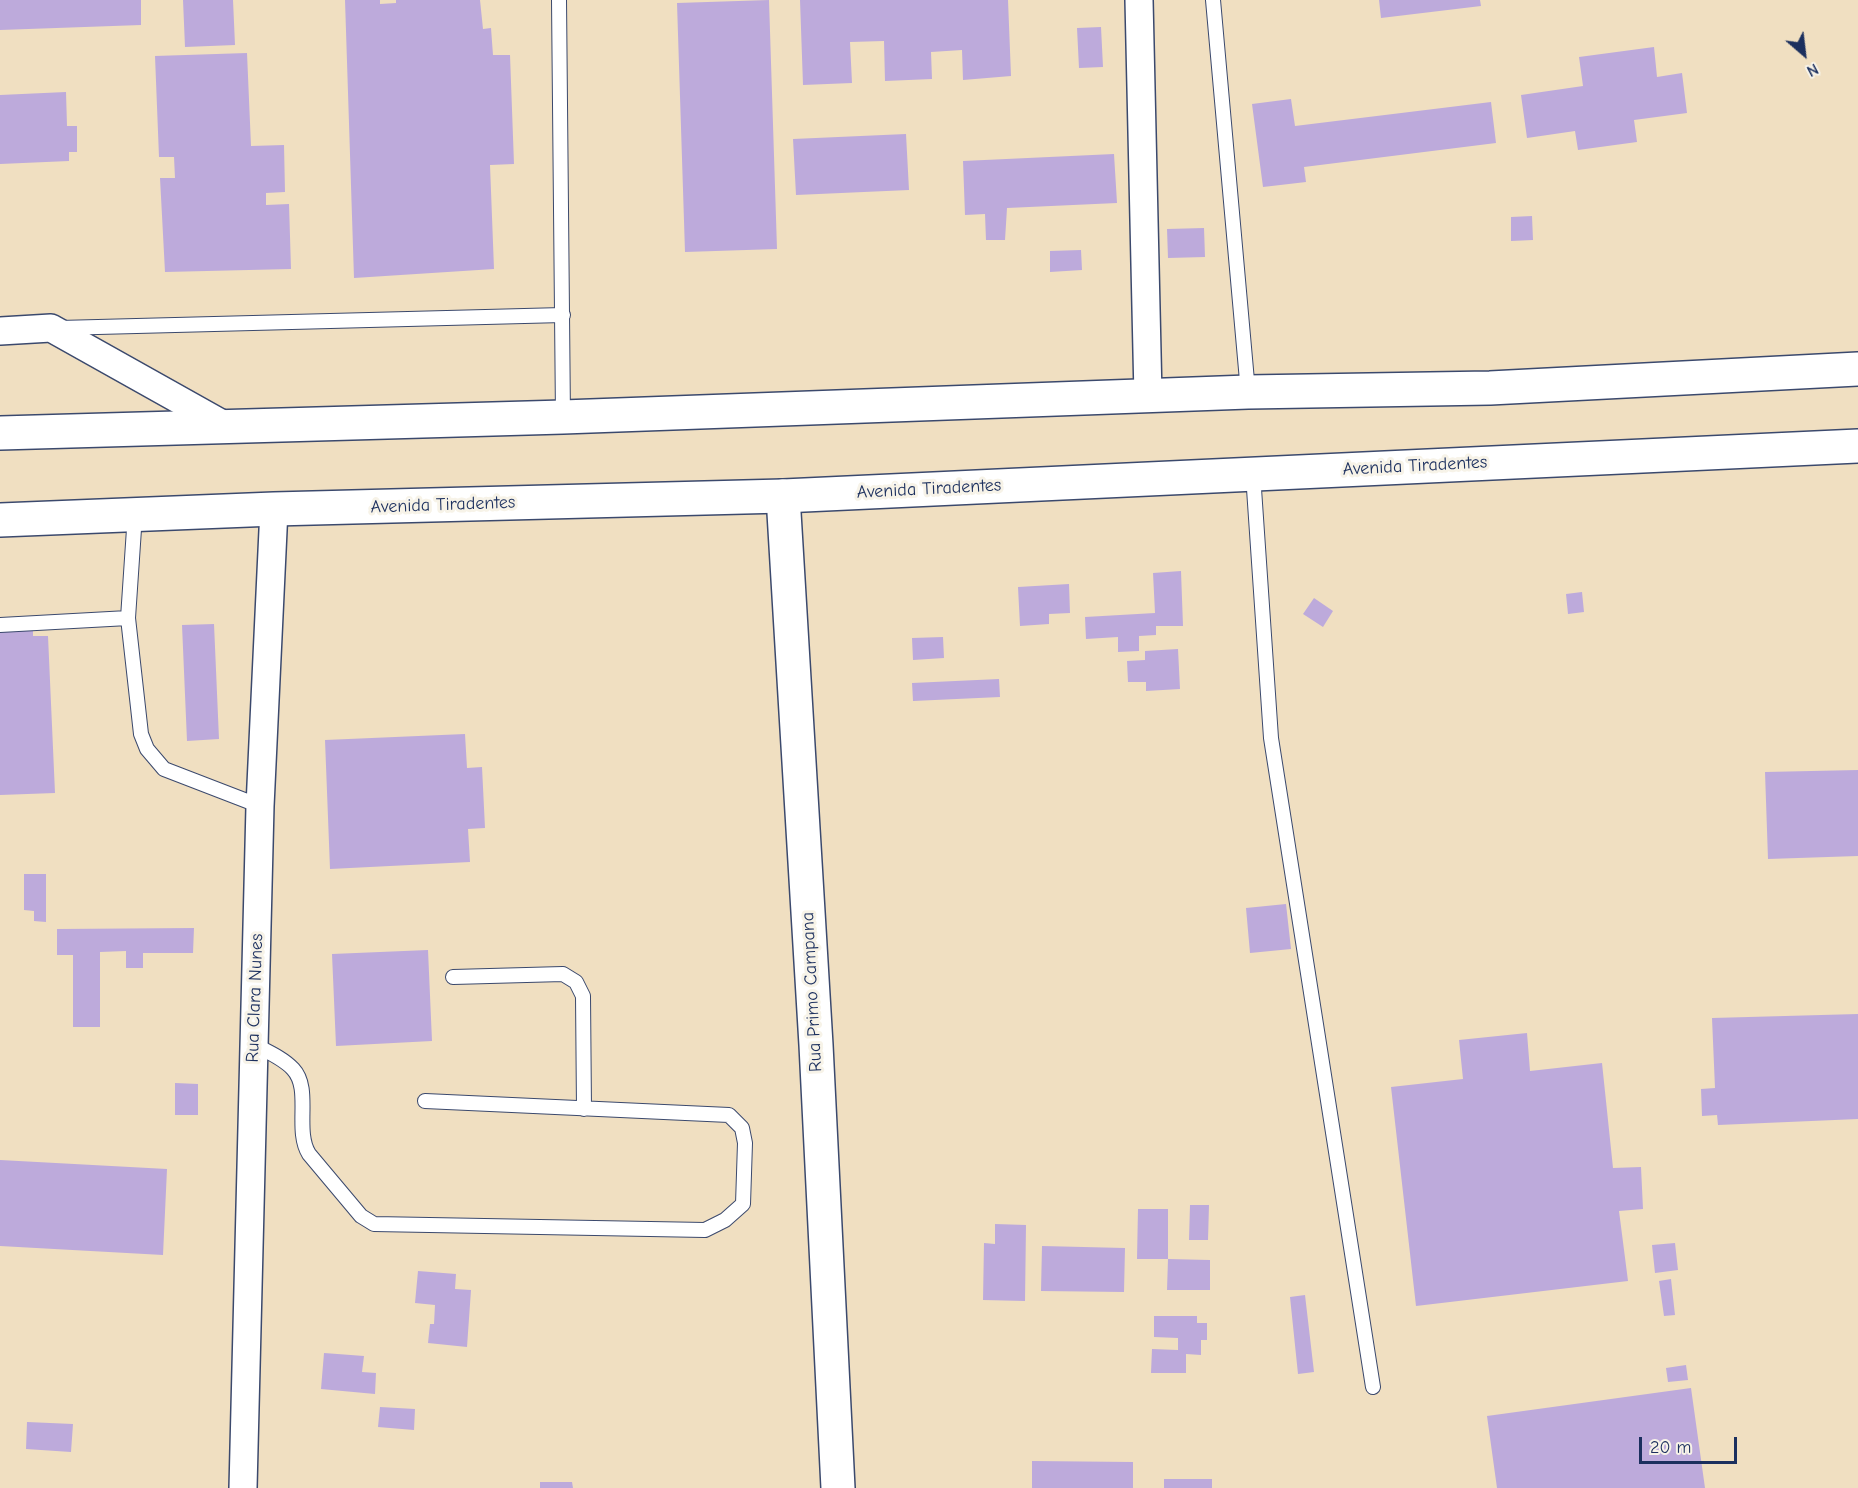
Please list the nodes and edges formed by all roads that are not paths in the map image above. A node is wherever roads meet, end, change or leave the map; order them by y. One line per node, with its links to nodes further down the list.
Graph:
1 (559, 0): 4 (lane)
2 (1139, 0): 9 (street)
3 (1213, 0): 8 (lane)
4 (563, 315): 5 (lane); 10 (lane)
5 (51, 328): 6 (street); 11 (street)
6 (0, 331)
7 (1858, 369): 8 (main road)
8 (1248, 393): 9 (main road)
9 (1148, 396): 10 (main road)
10 (563, 417): 11 (main road)
11 (226, 426): 12 (main road)
12 (0, 433)
13 (1858, 446): 14 (main road, Avenida Tiradentes)
14 (1253, 474): 15 (main road, Avenida Tiradentes); 26 (lane)
15 (783, 495): 16 (main road, Avenida Tiradentes); 28 (main road, Rua Primo Campana)
16 (274, 509): 17 (main road, Avenida Tiradentes); 21 (street, Rua Clara Nunes)
17 (135, 514): 18 (main road, Avenida Tiradentes); 19 (lane)
18 (0, 520)
19 (128, 618): 20 (lane); 21 (lane)
20 (0, 625)
21 (260, 806): 23 (street, Rua Clara Nunes)
22 (453, 977): 25 (lane)
23 (254, 1044): 25 (lane); 27 (street, Rua Clara Nunes)
24 (425, 1101): 25 (lane)
25 (584, 1109)
26 (1374, 1387)
27 (243, 1488)
28 (838, 1488)

